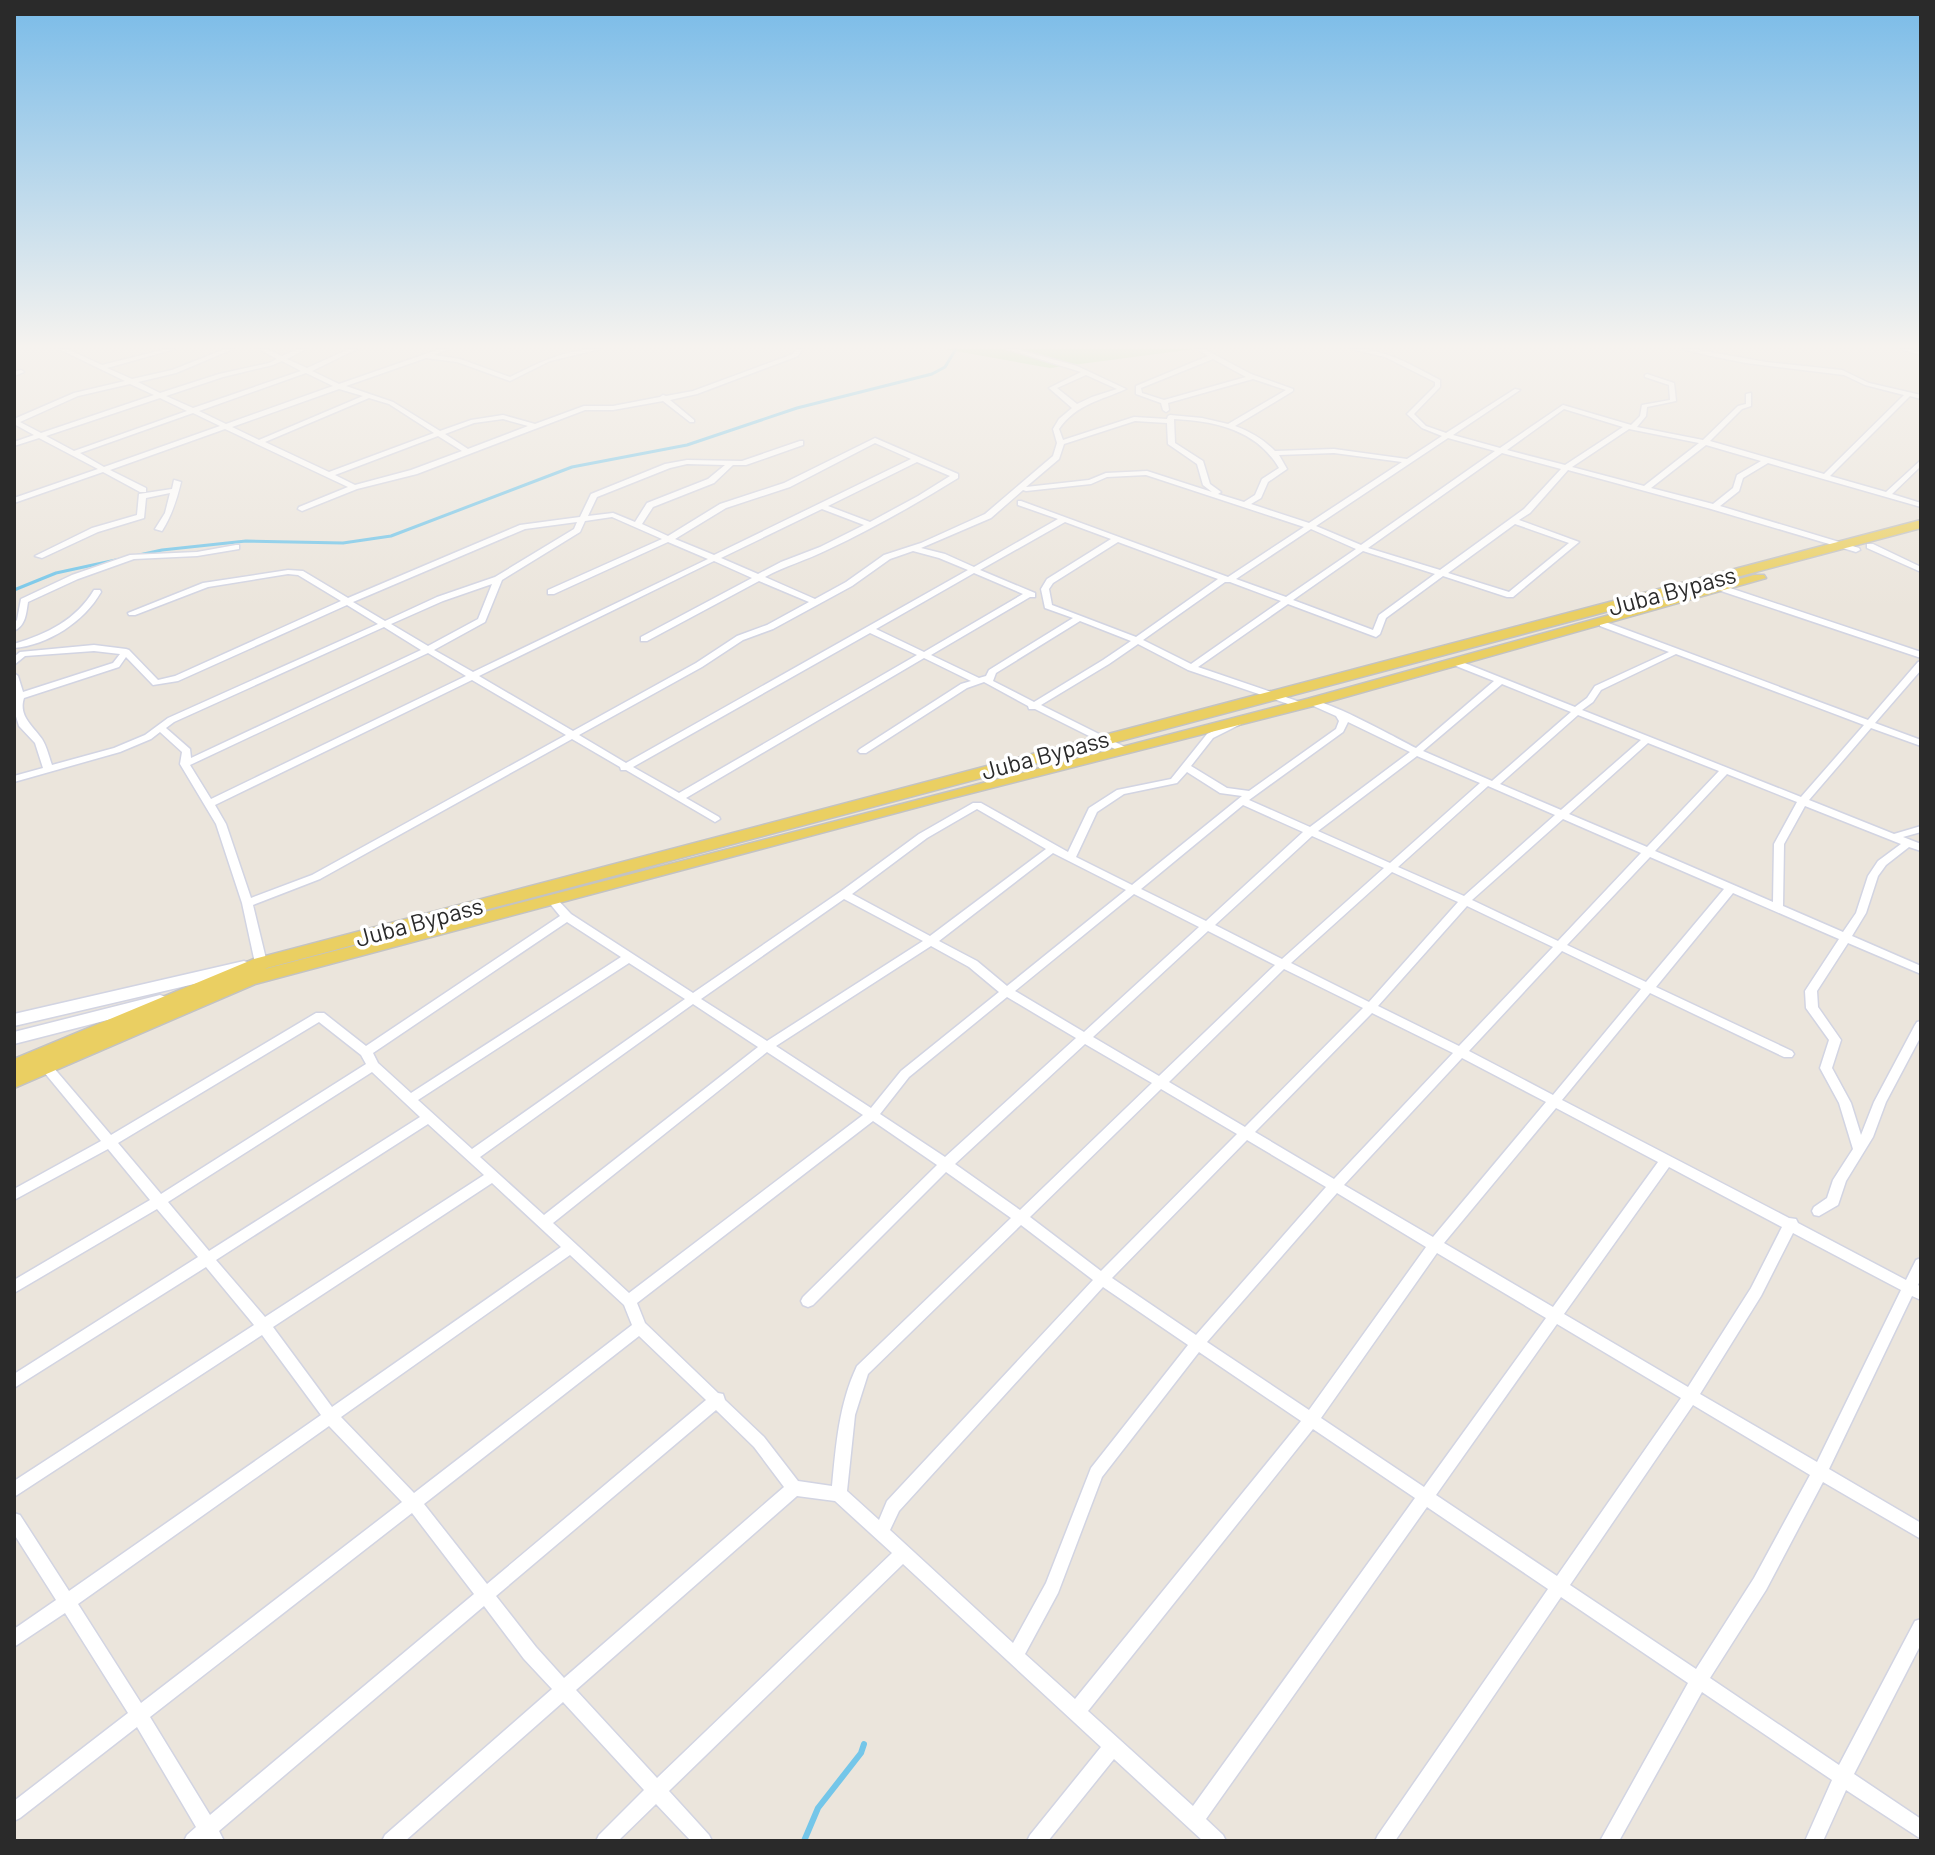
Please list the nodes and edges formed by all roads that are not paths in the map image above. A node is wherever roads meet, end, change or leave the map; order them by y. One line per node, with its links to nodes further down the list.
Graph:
1 (42, 436): 23 (street); 25 (street)
2 (124, 436): 25 (street)
3 (199, 436): 34 (street)
4 (246, 436): 19 (street)
5 (275, 436): 19 (street)
6 (439, 436): 35 (street)
7 (445, 436): 24 (street)
8 (510, 436): 24 (street)
9 (1058, 436): 22 (street)
10 (1084, 436): 22 (street)
11 (1172, 436): 41 (street)
12 (1252, 436): 26 (street)
13 (1447, 436): 27 (street); 30 (street)
14 (1525, 436): 27 (street)
15 (1611, 436): 33 (street)
16 (1677, 436): 20 (street)
17 (1711, 436): 20 (street)
18 (1867, 436): 36 (street)
19 (260, 442): 35 (street)
20 (1705, 442): 29 (street); 38 (street)
21 (800, 443): 32 (street)
22 (1061, 443): 40 (street)
23 (14, 444)
24 (468, 452): 37 (street)
25 (74, 453): 34 (street)
26 (1277, 453): 30 (street); 45 (street)
27 (1502, 453): 33 (street); 64 (street)
28 (915, 460): 47 (street); 56 (street); 61 (street)
29 (1767, 460): 36 (street); 48 (street)
30 (1407, 461): 58 (street)
31 (1921, 462): 42 (street)
32 (730, 464): 50 (street); 53 (street)
33 (1566, 468): 38 (street); 54 (street)
34 (104, 469): 39 (street); 43 (street)
35 (328, 475): 37 (street)
36 (1825, 477): 42 (street)
37 (354, 487): 49 (street)
38 (1645, 489): 48 (street)
39 (143, 490)
40 (1023, 490): 41 (street); 66 (street)
41 (1216, 494): 45 (street)
42 (1887, 495): 46 (street)
43 (14, 501)
44 (1021, 503): 52 (street)
45 (1246, 504): 58 (street)
46 (1921, 505)
47 (822, 506): 56 (street); 68 (street)
48 (1714, 507): 65 (street)
49 (302, 509)
50 (644, 511): 51 (street); 55 (street)
51 (618, 516): 53 (street); 55 (street)
52 (1064, 519): 62 (street); 70 (street)
53 (585, 521): 73 (street); 81 (street)
54 (1514, 521): 71 (street); 71 (street)
55 (638, 524): 61 (street)
56 (869, 524): 72 (street)
57 (1921, 524): 105 (main road, Juba Bypass)
58 (1309, 526): 64 (street); 74 (street)
59 (159, 529): 67 (street)
60 (1921, 533): 65 (main road, Juba Bypass)
61 (670, 538): 68 (street); 77 (street)
62 (1117, 539): 74 (street); 79 (street)
63 (236, 547): 86 (street)
64 (1361, 548): 71 (street); 99 (street)
65 (1863, 548): 69 (street); 75 (main road, Juba Bypass)
66 (914, 549): 70 (street); 80 (street)
67 (39, 556)
68 (715, 557): 72 (street); 101 (street)
69 (1921, 570)
70 (974, 571): 78 (street); 87 (street)
71 (1443, 573): 74 (street)
72 (760, 578): 80 (street); 88 (street)
73 (498, 579): 84 (street); 91 (street)
74 (1227, 580): 89 (street)
75 (1724, 589): 85 (main road, Juba Bypass); 95 (street)
76 (97, 592): 90 (street)
77 (551, 592)
78 (1029, 594): 79 (street); 94 (street)
79 (1045, 600): 83 (street)
80 (813, 601): 113 (street)
81 (346, 602): 82 (street); 84 (street); 92 (street)
82 (132, 613)
83 (1078, 619): 89 (street); 102 (street)
84 (384, 624): 91 (street); 112 (street)
85 (1603, 624): 93 (street); 97 (main road, Juba Bypass)
86 (14, 628)
87 (869, 629): 94 (street); 122 (street)
88 (644, 639)
89 (1137, 640): 99 (street); 107 (street)
90 (17, 647): 92 (street); 96 (street)
91 (428, 650): 101 (street); 120 (street)
92 (126, 652): 104 (street)
93 (1673, 653): 108 (street); 111 (street)
94 (924, 655): 102 (street); 128 (street)
95 (1921, 655)
96 (14, 662)
97 (1454, 662): 103 (street); 106 (main road, Juba Bypass)
98 (1921, 664): 111 (street)
99 (1191, 668): 105 (street)
100 (14, 676): 104 (street)
101 (469, 677): 113 (street); 130 (street)
102 (982, 679): 107 (street); 118 (street)
103 (1501, 680): 108 (street); 119 (street)
104 (17, 697): 123 (street)
105 (1276, 697): 106 (street); 114 (main road, Juba Bypass)
106 (1306, 704): 109 (street); 110 (main road, Juba Bypass)
107 (1032, 707): 114 (street)
108 (1577, 710): 115 (street); 126 (street)
109 (1339, 714): 119 (street); 127 (street)
110 (1244, 720): 117 (main road, Juba Bypass); 121 (street)
111 (1870, 725): 116 (street); 129 (street)
112 (162, 729): 120 (street); 123 (street)
113 (570, 737): 122 (street); 147 (street)
114 (1101, 739): 117 (street); 156 (main road, Juba Bypass)
115 (1647, 739): 124 (street); 131 (street)
116 (1921, 743)
117 (1122, 749): 145 (main road, Juba Bypass)
118 (863, 751)
119 (1417, 752): 126 (street); 134 (street)
120 (185, 764): 130 (street)
121 (1186, 767): 127 (street); 140 (street)
122 (624, 768): 128 (street)
123 (48, 769): 125 (street)
124 (1725, 770): 129 (street); 139 (street)
125 (14, 779)
126 (1490, 784): 131 (street); 141 (street)
127 (1247, 797): 134 (street); 142 (street)
128 (678, 798): 132 (street)
129 (1803, 801): 135 (street); 148 (street)
130 (209, 804): 147 (street)
131 (1561, 814): 139 (street); 146 (street)
132 (715, 819)
133 (1921, 829): 135 (street)
134 (1310, 832): 141 (street); 150 (street)
135 (1893, 837): 136 (street)
136 (1908, 843): 137 (street); 151 (street)
137 (1921, 848)
138 (1052, 849): 140 (street); 144 (street); 152 (street)
139 (1647, 851): 143 (street); 153 (street)
140 (1070, 858): 142 (street)
141 (1387, 868): 146 (street); 155 (street)
142 (1135, 888): 150 (street); 159 (street)
143 (1731, 888): 148 (street); 158 (street)
144 (844, 894): 152 (street); 161 (street)
145 (552, 900): 149 (street); 156 (main road, Juba Bypass)
146 (1465, 901): 153 (street); 162 (street)
147 (247, 903): 156 (street)
148 (1778, 908): 151 (street)
149 (567, 917): 154 (street); 170 (street)
150 (1210, 925): 155 (street); 165 (street)
151 (1846, 937): 157 (street); 181 (street)
152 (930, 942): 159 (street); 167 (street)
153 (1559, 947): 158 (street); 168 (street)
154 (628, 958): 161 (street); 175 (street)
155 (1284, 963): 162 (street); 174 (street)
156 (259, 970): 160 (main road, Juba Bypass); 163 (main road); 171 (main road, Juba Bypass)
157 (1921, 970)
158 (1647, 989): 169 (street); 176 (street)
159 (1007, 992): 165 (street); 177 (street)
160 (173, 998): 166 (main road); 171 (main road, Juba Bypass)
161 (697, 998): 167 (street); 182 (street)
162 (1370, 1008): 168 (street); 179 (street)
163 (14, 1020)
164 (1921, 1025): 181 (street)
165 (1086, 1037): 174 (street); 184 (street)
166 (14, 1038)
167 (766, 1047): 177 (street); 191 (street)
168 (1461, 1052): 176 (street); 186 (street)
169 (1788, 1054)
170 (369, 1059): 175 (street); 180 (street); 188 (street)
171 (42, 1061): 172 (main road, Juba Bypass); 173 (main road, Juba Bypass); 180 (street)
172 (14, 1067)
173 (14, 1081)
174 (1161, 1081): 179 (street); 190 (street)
175 (411, 1099): 178 (street)
176 (1553, 1102): 183 (street); 193 (street)
177 (872, 1115): 184 (street); 200 (street)
178 (429, 1117): 182 (street); 195 (street)
179 (1246, 1133): 186 (street); 197 (street)
180 (108, 1143): 187 (street); 188 (street)
181 (1859, 1149): 189 (street)
182 (472, 1156): 185 (street)
183 (1666, 1161): 192 (street); 202 (street)
184 (944, 1166): 190 (street); 201 (street)
185 (491, 1177): 191 (street); 203 (street)
186 (1336, 1185): 193 (street); 205 (street)
187 (14, 1195)
188 (161, 1200): 195 (street); 198 (street)
189 (1819, 1211)
190 (1022, 1215): 197 (street); 214 (street)
191 (544, 1223): 194 (street)
192 (1791, 1223): 199 (street); 207 (street)
193 (1435, 1245): 202 (street); 210 (street)
194 (570, 1248): 200 (street); 209 (street)
195 (208, 1258): 203 (street); 206 (street)
196 (1921, 1264): 199 (street)
197 (1102, 1279): 205 (street); 218 (street)
198 (14, 1287)
199 (1914, 1290): 211 (street)
200 (629, 1301): 204 (street)
201 (808, 1301)
202 (1556, 1314): 207 (street); 215 (street)
203 (264, 1326): 209 (street); 213 (street)
204 (640, 1327): 208 (street); 216 (street)
205 (1197, 1344): 210 (street); 226 (street)
206 (14, 1382)
207 (1692, 1394): 211 (street); 221 (street)
208 (718, 1399): 212 (street); 222 (street)
209 (331, 1417): 216 (street); 223 (street)
210 (1313, 1417): 215 (street); 229 (street)
211 (1820, 1472): 219 (street); 227 (street)
212 (794, 1488): 214 (street); 228 (street)
213 (14, 1490)
214 (839, 1494): 218 (street)
215 (1424, 1498): 221 (street); 235 (street)
216 (415, 1504): 222 (street); 230 (street)
217 (14, 1520): 223 (street)
218 (881, 1532): 220 (street)
219 (1921, 1532)
220 (904, 1552): 226 (street); 233 (street)
221 (1560, 1584): 227 (street); 244 (street)
222 (486, 1592): 228 (street); 237 (street)
223 (66, 1602): 225 (street); 230 (street)
224 (1921, 1627): 232 (street)
225 (14, 1639)
226 (1015, 1656): 229 (street)
227 (1699, 1680): 232 (street); 245 (street)
228 (565, 1689): 233 (street); 239 (street)
229 (1076, 1712): 231 (street)
230 (140, 1716): 234 (street); 237 (street)
231 (1114, 1745): 235 (street); 242 (street)
232 (1842, 1778): 236 (street); 246 (street)
233 (658, 1789): 240 (street); 241 (street)
234 (14, 1812)
235 (1194, 1820): 243 (street)
236 (1921, 1830)
237 (212, 1835): 238 (street)
238 (193, 1841)
239 (391, 1841)
240 (605, 1841)
241 (703, 1841)
242 (1036, 1841)
243 (1217, 1841)
244 (1384, 1841)
245 (1609, 1841)
246 (1814, 1841)

